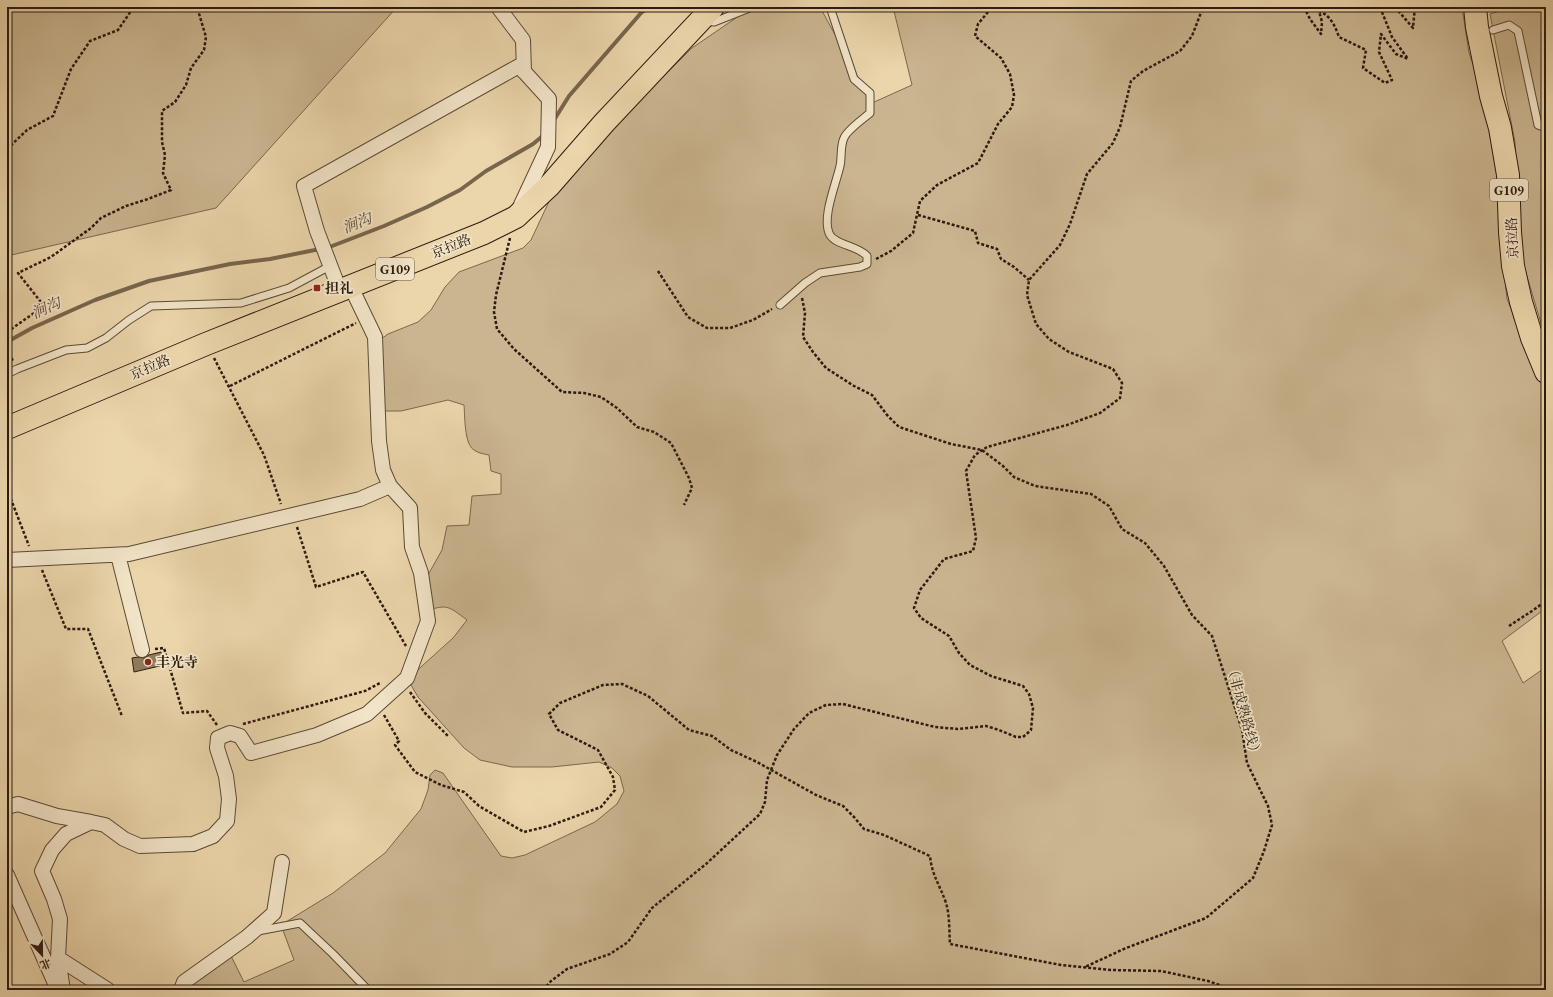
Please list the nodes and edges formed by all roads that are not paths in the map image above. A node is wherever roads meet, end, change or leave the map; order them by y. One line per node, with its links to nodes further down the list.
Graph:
1 (498, 7): 7 (street)
2 (752, 7): 5 (lane)
3 (830, 7): 12 (lane)
4 (1475, 7): 13 (highway, 京拉路 / G109)
5 (706, 14): 9 (highway, 京拉路 / G109)
6 (1493, 30): 8 (lane)
7 (524, 72): 9 (street); 10 (street)
8 (1546, 128)
9 (516, 217): 11 (highway, 京拉路 / G109)
10 (330, 266): 11 (street); 14 (lane)
11 (345, 289): 15 (highway, 京拉路 / G109); 16 (street)
12 (780, 305)
13 (1546, 372)
14 (7, 374)
15 (7, 428)
16 (390, 486): 17 (street); 21 (street)
17 (118, 555): 18 (street); 19 (street)
18 (7, 560)
19 (142, 650)
20 (7, 807): 21 (street)
21 (91, 822): 25 (street)
22 (282, 862): 24 (street)
23 (7, 875): 26 (street)
24 (253, 931): 29 (street); 30 (lane)
25 (58, 958): 27 (street); 28 (street)
26 (58, 990)
27 (63, 990)
28 (108, 990)
29 (181, 990)
30 (368, 990)

